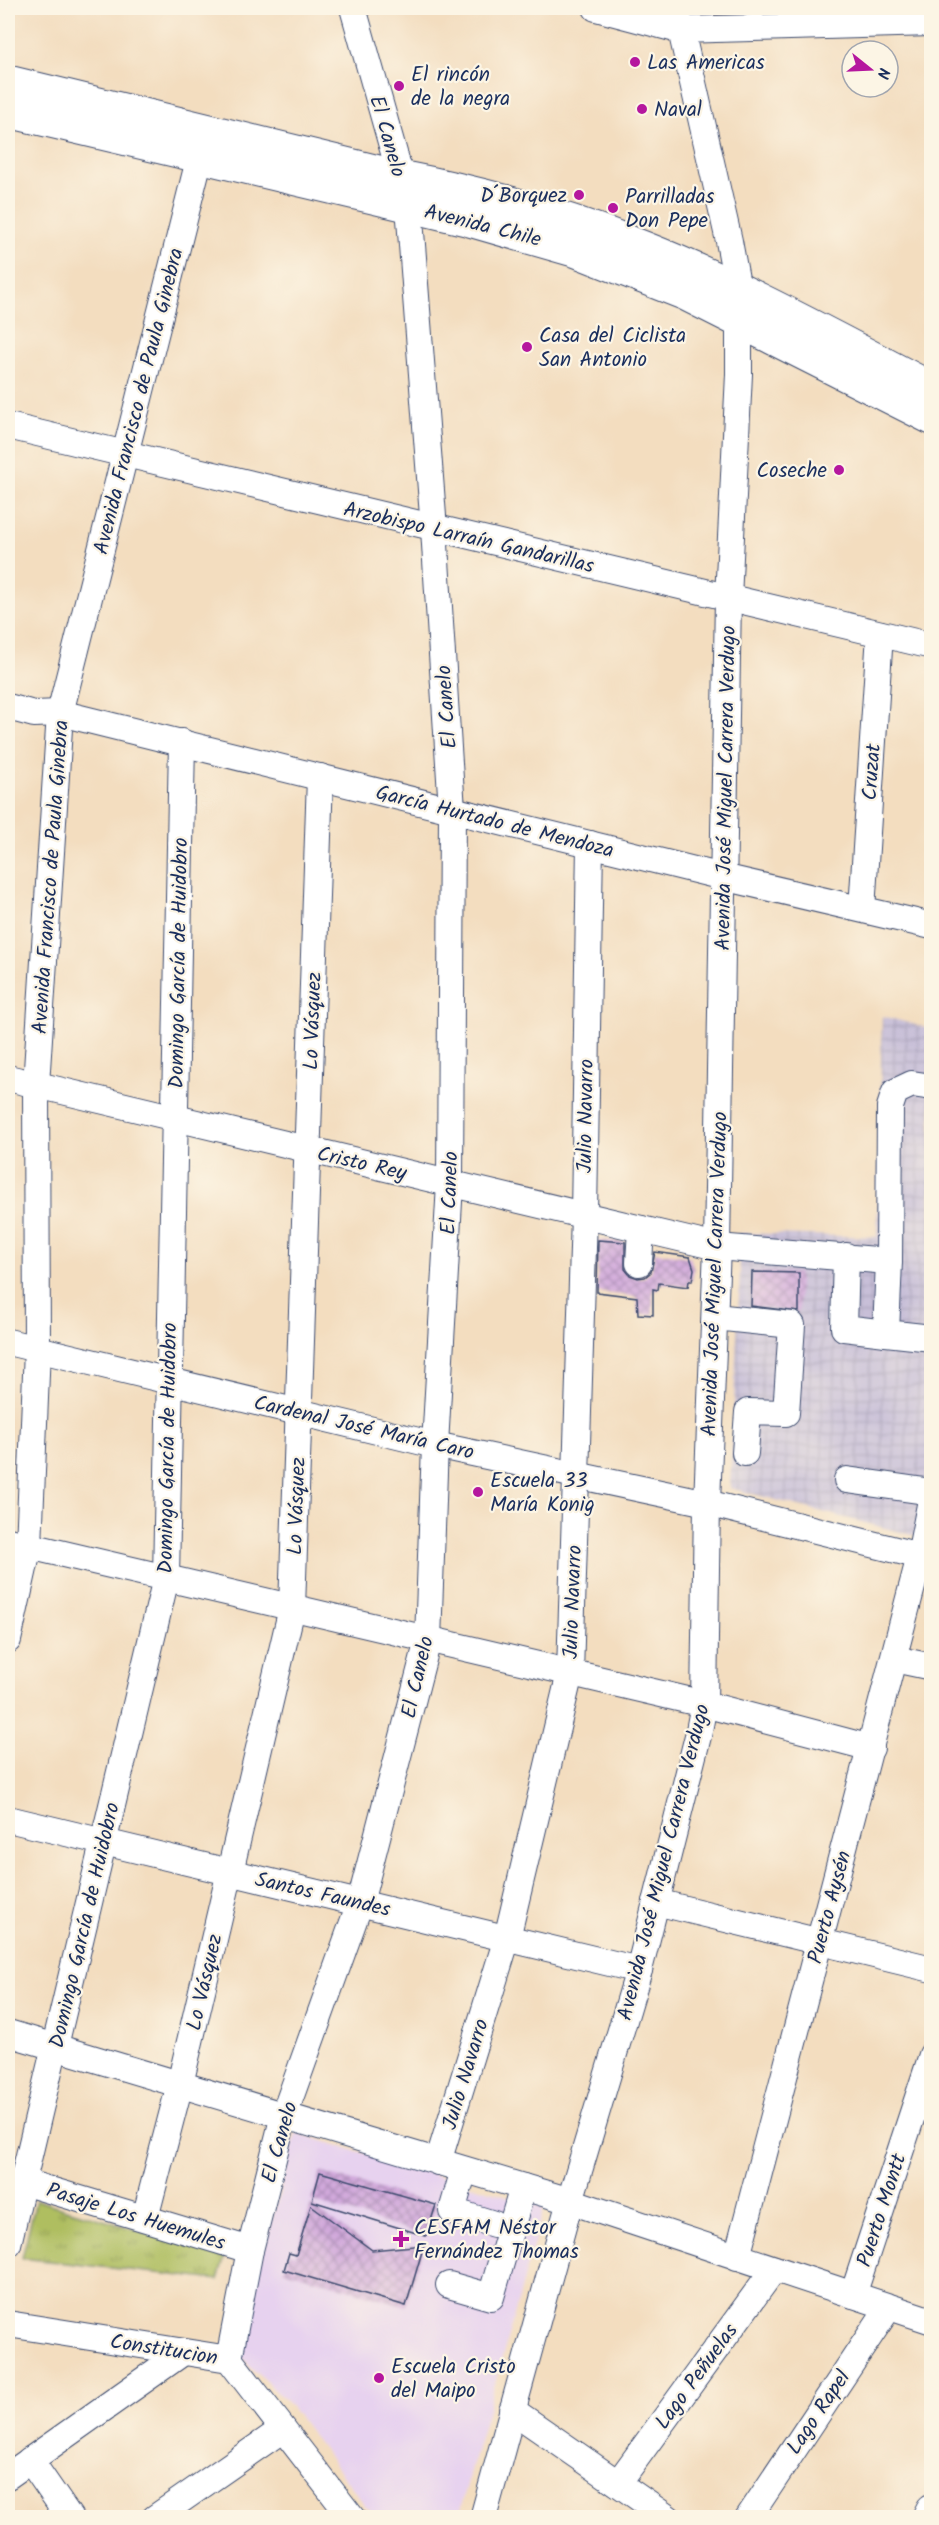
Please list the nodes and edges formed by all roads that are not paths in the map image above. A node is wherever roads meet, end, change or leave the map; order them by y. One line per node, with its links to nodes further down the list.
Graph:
1 (353, 8): 8 (street, El Canelo)
2 (596, 8): 3 (street)
3 (678, 19): 4 (street); 9 (street, Avenida José Miguel Carrera Verdugo)
4 (932, 23)
5 (8, 82): 7 (highway, Avenida Chile)
6 (8, 111): 7 (highway, Avenida Chile)
7 (204, 143): 8 (highway, Avenida Chile); 13 (street, Avenida Francisco de Paula Ginebra)
8 (404, 191): 9 (highway, Avenida Chile); 14 (street, El Canelo)
9 (739, 319): 10 (highway, Avenida Chile); 11 (highway, Avenida Chile); 15 (street, Avenida José Miguel Carrera Verdugo)
10 (932, 389)
11 (932, 418)
12 (8, 426): 13 (street, Arzobispo Larraín Gandarillas)
13 (125, 453): 14 (street, Arzobispo Larraín Gandarillas); 20 (street, Avenida Francisco de Paula Ginebra)
14 (434, 529): 15 (street, Arzobispo Larraín Gandarillas); 23 (street, El Canelo)
15 (728, 598): 16 (street, Arzobispo Larraín Gandarillas); 25 (street, Avenida José Miguel Carrera Verdugo)
16 (880, 634): 17 (street, Arzobispo Larraín Gandarillas); 26 (street, Cruzat)
17 (932, 646)
18 (8, 689): 20 (street, García Hurtado de Mendoza)
19 (8, 706): 20 (street, García Hurtado de Mendoza)
20 (60, 713): 21 (street, García Hurtado de Mendoza); 29 (street, Avenida Francisco de Paula Ginebra)
21 (182, 742): 22 (street, García Hurtado de Mendoza); 31 (street, Domingo García de Huidobro)
22 (320, 777): 23 (street, García Hurtado de Mendoza); 32 (street, Lo Vásquez)
23 (452, 810): 24 (street, García Hurtado de Mendoza); 33 (street, El Canelo)
24 (590, 844): 25 (street, García Hurtado de Mendoza); 34 (street, Julio Navarro)
25 (723, 877): 26 (street, García Hurtado de Mendoza); 36 (street, Avenida José Miguel Carrera Verdugo)
26 (861, 909): 27 (street, García Hurtado de Mendoza)
27 (932, 926)
28 (8, 1078): 29 (street, Cristo Rey)
29 (36, 1085): 31 (street, Cristo Rey); 44 (street, Avenida Francisco de Paula Ginebra)
30 (932, 1087): 38 (street)
31 (175, 1118): 32 (street, Cristo Rey); 45 (street, Domingo García de Huidobro)
32 (308, 1149): 33 (street, Cristo Rey); 46 (street, Lo Vásquez)
33 (450, 1184): 34 (street, Cristo Rey); 47 (street, El Canelo)
34 (584, 1215): 35 (street, Cristo Rey); 49 (street, Julio Navarro)
35 (641, 1229): 36 (street, Cristo Rey); 39 (street)
36 (717, 1246): 37 (street, Cristo Rey); 40 (street, Avenida José Miguel Carrera Verdugo)
37 (846, 1257): 38 (street, Cristo Rey); 41 (street)
38 (889, 1261): 41 (street)
39 (639, 1263)
40 (715, 1317): 48 (street); 52 (street, Avenida José Miguel Carrera Verdugo)
41 (886, 1333): 42 (street)
42 (932, 1338)
43 (8, 1342): 44 (street, Cardenal José María Caro)
44 (37, 1349): 45 (street, Cardenal José María Caro); 53 (street, Avenida Francisco de Paula Ginebra)
45 (169, 1381): 46 (street, Cardenal José María Caro); 55 (street, Domingo García de Huidobro)
46 (299, 1412): 47 (street, Cardenal José María Caro); 56 (street, Lo Vásquez)
47 (435, 1445): 49 (street, Cardenal José María Caro); 58 (street, El Canelo)
48 (745, 1453)
49 (576, 1475): 52 (street, Cardenal José María Caro); 61 (street, Julio Navarro)
50 (847, 1480): 51 (street)
51 (932, 1494): 54 (street, Puerto Aysén)
52 (707, 1503): 54 (street, Cardenal José María Caro); 62 (street, Avenida José Miguel Carrera Verdugo)
53 (18, 1543): 55 (street); 57 (street, Avenida Francisco de Paula Ginebra)
54 (926, 1558): 59 (street, Puerto Aysén)
55 (166, 1578): 56 (street); 65 (street, Domingo García de Huidobro)
56 (292, 1608): 58 (street); 66 (street, Lo Vásquez)
57 (8, 1640)
58 (428, 1640): 61 (street); 68 (street, El Canelo)
59 (894, 1659): 60 (street); 63 (street, Puerto Aysén)
60 (932, 1667)
61 (570, 1673): 62 (street); 69 (street, Julio Navarro)
62 (704, 1704): 63 (street); 67 (street, Avenida José Miguel Carrera Verdugo)
63 (871, 1748): 70 (street, Puerto Aysén)
64 (8, 1819): 65 (street, Santos Faundes)
65 (104, 1842): 66 (street, Santos Faundes); 74 (street, Domingo García de Huidobro)
66 (230, 1872): 68 (street, Santos Faundes); 76 (street, Lo Vásquez)
67 (656, 1902): 70 (street); 72 (street, Avenida José Miguel Carrera Verdugo)
68 (360, 1904): 69 (street, Santos Faundes); 77 (street, El Canelo)
69 (507, 1938): 72 (street, Santos Faundes); 78 (street, Julio Navarro)
70 (820, 1943): 71 (street); 88 (street, Puerto Aysén)
71 (932, 1969)
72 (639, 1970): 82 (street, Avenida José Miguel Carrera Verdugo)
73 (8, 2033): 74 (street)
74 (55, 2047): 76 (street); 80 (street, Domingo García de Huidobro)
75 (932, 2055): 91 (street, Puerto Montt)
76 (180, 2084): 77 (street); 84 (street, Lo Vásquez)
77 (284, 2115): 78 (street); 87 (street, El Canelo)
78 (438, 2162): 79 (street)
79 (464, 2170): 81 (street); 85 (street)
80 (23, 2182): 83 (street, Domingo García de Huidobro); 84 (street, Pasaje Los Huemules)
81 (523, 2187): 82 (street); 90 (street)
82 (570, 2201): 88 (street); 97 (street, Avenida José Miguel Carrera Verdugo)
83 (12, 2205): 86 (street, Domingo García de Huidobro)
84 (145, 2218): 87 (street, Pasaje Los Huemules)
85 (494, 2224)
86 (8, 2244)
87 (250, 2250): 96 (street, El Canelo)
88 (737, 2257): 89 (street)
89 (774, 2269): 91 (street); 101 (street, Lago Peñuelas)
90 (449, 2285)
91 (854, 2295): 92 (street)
92 (889, 2307): 93 (street); 108 (street, Lago Rapel)
93 (932, 2321)
94 (8, 2324): 95 (street, Constitucion)
95 (183, 2353): 96 (street, Constitucion); 99 (street)
96 (229, 2359): 98 (street, Constitucion)
97 (512, 2410): 101 (street); 107 (street, Avenida José Miguel Carrera Verdugo)
98 (282, 2429): 105 (street); 106 (street, Constitucion)
99 (30, 2460): 100 (street); 104 (street)
100 (8, 2476)
101 (618, 2483): 103 (street)
102 (932, 2510): 109 (main road)
103 (659, 2515)
104 (70, 2517)
105 (155, 2517)
106 (352, 2517)
107 (483, 2517)
108 (748, 2517)
109 (928, 2517)

